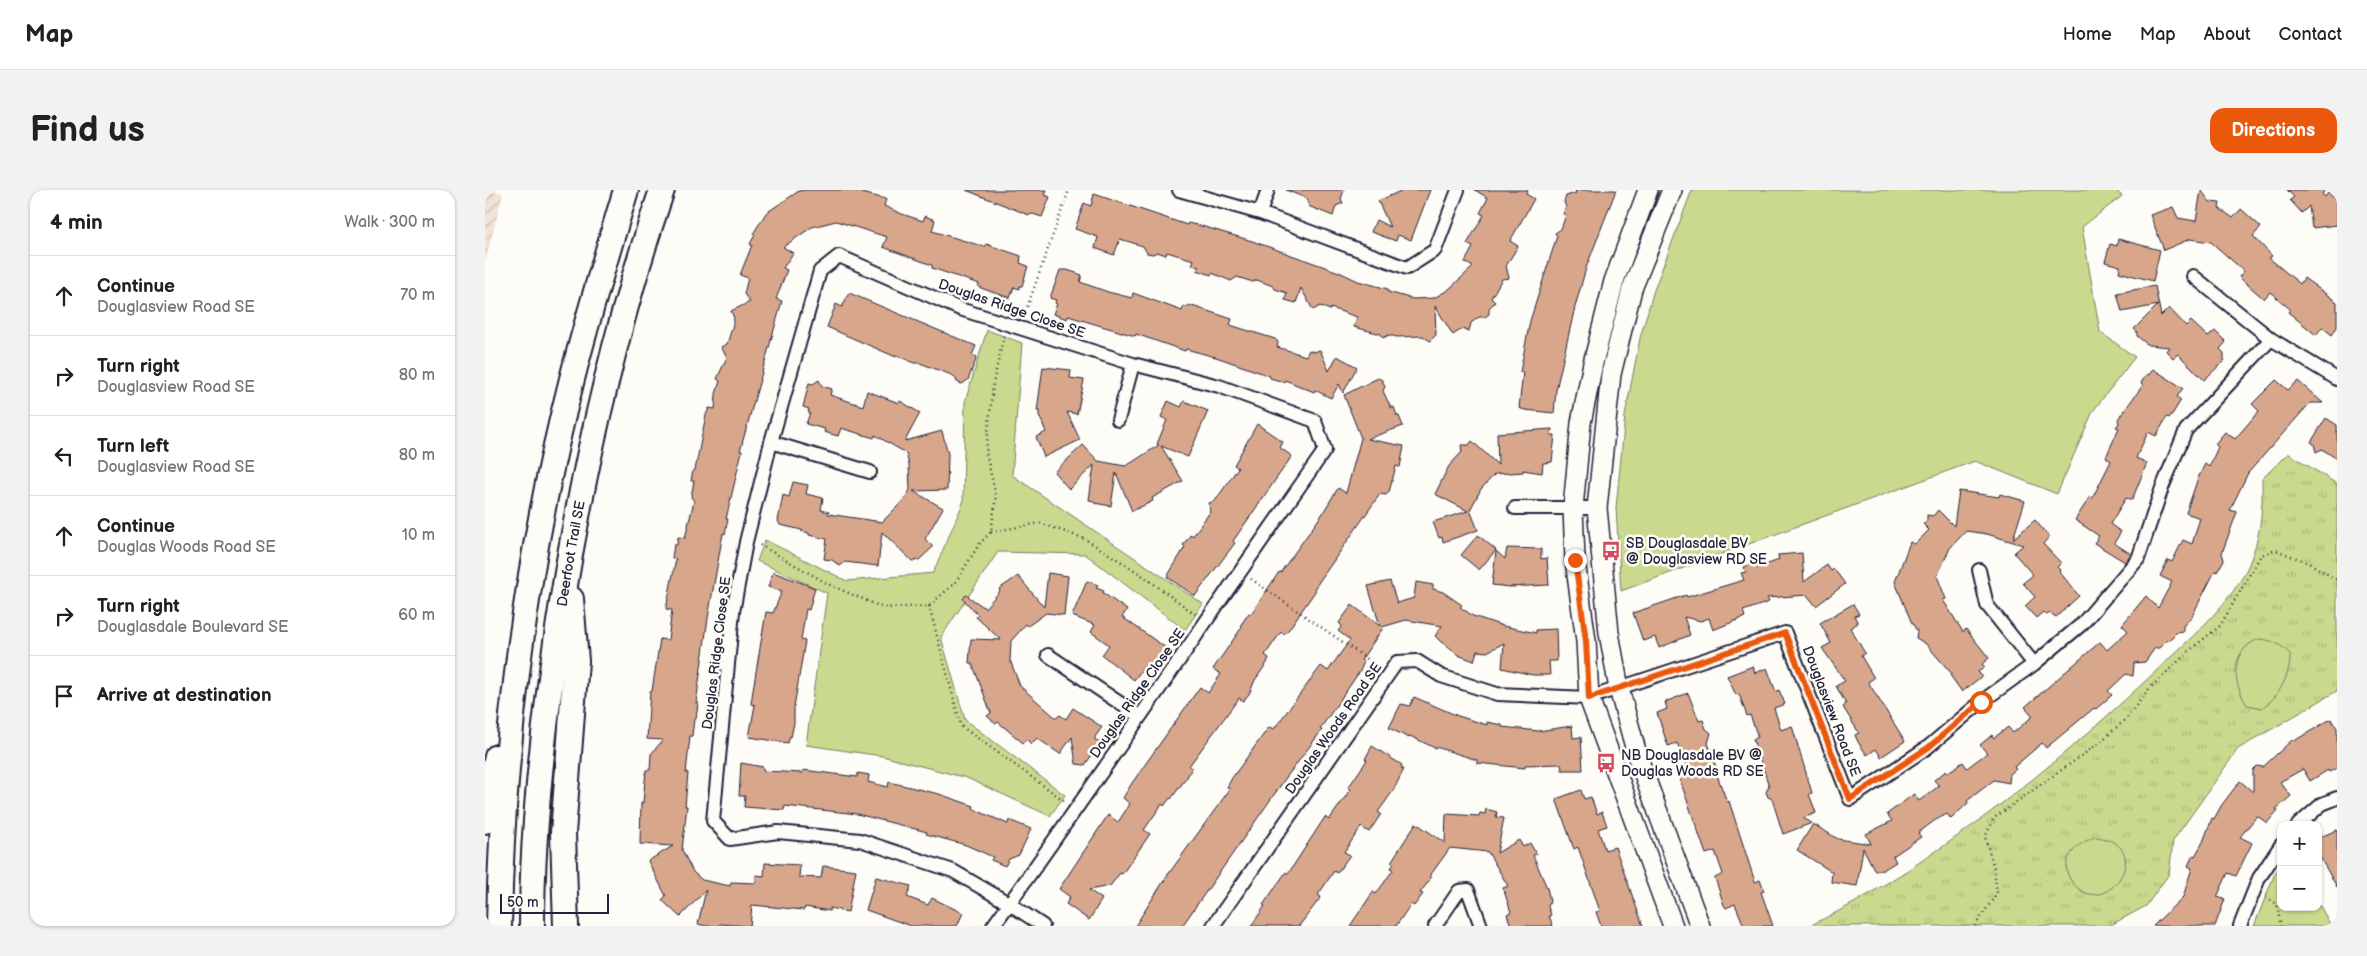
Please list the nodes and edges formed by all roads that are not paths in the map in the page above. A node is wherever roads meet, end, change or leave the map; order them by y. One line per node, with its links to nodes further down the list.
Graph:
1 (613, 190): 11 (highway)
2 (626, 190): 11 (highway)
3 (662, 190): 21 (highway, Deerfoot Trail SE)
4 (1179, 190): 9 (street)
5 (1269, 190): 9 (street)
6 (1459, 190): 9 (street)
7 (1648, 190): 19 (street)
8 (1672, 190): 20 (street)
9 (1260, 213)
10 (2193, 276): 12 (street)
11 (588, 317): 24 (highway)
12 (2271, 339): 14 (street); 25 (street, Douglasview Road SE)
13 (1133, 364): 15 (street); 16 (street, Douglas Ridge Close SE); 28 (street, Douglas Ridge Close SE)
14 (2337, 379)
15 (1118, 420)
16 (771, 442): 17 (street); 33 (street, Douglas Ridge Close SE)
17 (870, 472)
18 (1515, 508): 19 (street)
19 (1573, 508): 20 (street); 27 (street)
20 (1597, 508): 26 (street)
21 (568, 560): 35 (highway, Deerfoot Trail SE); 36 (highway)
22 (1979, 570): 25 (street)
23 (1047, 654): 28 (street)
24 (519, 660): 30 (highway); 34 (highway)
25 (2034, 664): 26 (street, Douglasview Road SE)
26 (1619, 689): 27 (street, Douglas Woods Road SE); 43 (street)
27 (1589, 698): 39 (street, Douglas Woods Road SE); 42 (street)
28 (1139, 716): 33 (street, Douglas Ridge Close SE)
29 (2337, 798): 31 (street)
30 (485, 821)
31 (2303, 821)
32 (2277, 852): 44 (street)
33 (1009, 904): 37 (street); 38 (street, Douglas Ridge Close SE)
34 (499, 926)
35 (532, 926)
36 (566, 926)
37 (993, 926)
38 (1043, 926)
39 (1213, 926)
40 (1435, 926): 41 (street)
41 (1481, 926)
42 (1673, 926)
43 (1699, 926)
44 (2240, 926)

